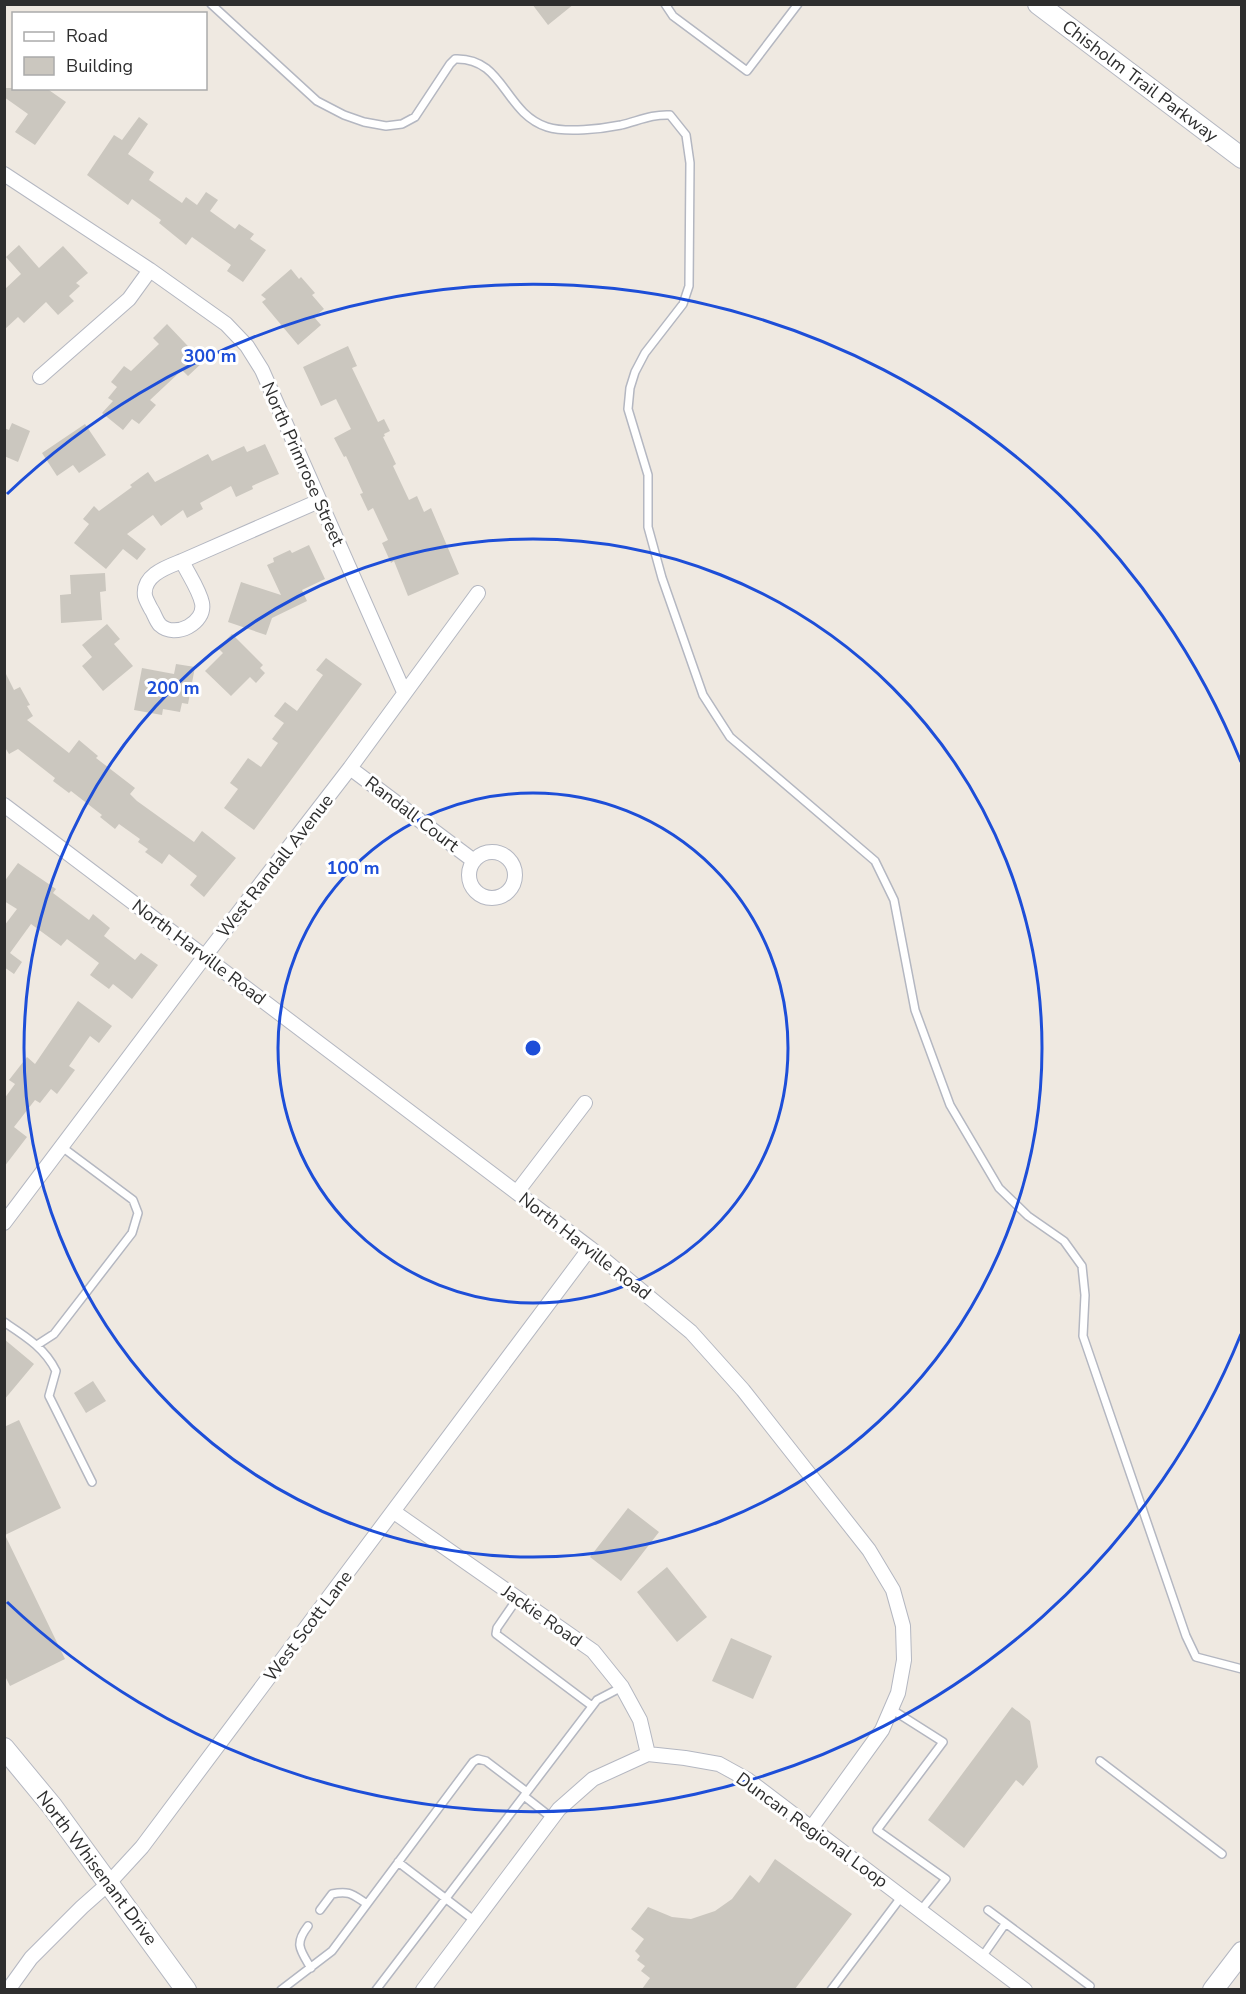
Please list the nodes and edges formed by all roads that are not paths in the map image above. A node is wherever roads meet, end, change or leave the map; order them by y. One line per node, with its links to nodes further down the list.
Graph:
1 (211, 4): 27 (lane)
2 (665, 4): 3 (lane)
3 (798, 4)
4 (1038, 4): 5 (main road, Chisholm Trail Parkway)
5 (1242, 158)
6 (4, 174): 7 (street, North Primrose Street)
7 (150, 270): 8 (street); 9 (street, North Primrose Street)
8 (39, 377)
9 (319, 501): 10 (street); 12 (street, North Primrose Street)
10 (182, 561): 10 (street)
11 (478, 593): 12 (street, West Randall Avenue)
12 (404, 692): 13 (street, West Randall Avenue)
13 (350, 768): 15 (street, Randall Court); 16 (street, West Randall Avenue)
14 (6, 811): 16 (street, North Harville Road)
15 (474, 861)
16 (205, 956): 18 (street, West Randall Avenue); 19 (street, North Harville Road)
17 (585, 1103): 19 (street)
18 (62, 1147): 20 (street, West Randall Avenue); 23 (lane)
19 (517, 1192): 21 (street, North Harville Road)
20 (4, 1223)
21 (590, 1248): 25 (street, West Scott Lane); 30 (street, North Harville Road)
22 (4, 1322): 23 (lane)
23 (37, 1345): 24 (lane)
24 (93, 1482)
25 (394, 1512): 26 (street, Jackie Road); 39 (street, West Scott Lane)
26 (518, 1599): 28 (street, Jackie Road); 29 (lane)
27 (1242, 1668)
28 (621, 1687): 29 (lane); 32 (street, Jackie Road)
29 (592, 1706): 34 (lane)
30 (891, 1709): 36 (street, North Harville Road); 44 (lane)
31 (4, 1748): 39 (main road, North Whisenant Drive)
32 (648, 1754): 35 (street); 36 (street, Duncan Regional Loop)
33 (1100, 1761): 37 (lane)
34 (525, 1794): 35 (lane); 38 (lane); 41 (lane)
35 (552, 1818): 46 (street)
36 (812, 1827): 40 (street, Duncan Regional Loop)
37 (1222, 1854)
38 (398, 1862): 41 (lane); 42 (lane)
39 (108, 1884): 53 (street, West Scott Lane); 54 (main road, North Whisenant Drive)
40 (902, 1896): 44 (street, Duncan Regional Loop); 58 (lane)
41 (446, 1899): 46 (lane); 56 (lane)
42 (367, 1904): 43 (lane); 51 (lane)
43 (320, 1910)
44 (921, 1910): 50 (street, Duncan Regional Loop)
45 (988, 1911): 47 (lane)
46 (475, 1921): 57 (street)
47 (1005, 1924): 50 (lane); 52 (lane)
48 (308, 1926): 51 (lane)
49 (1242, 1952): 60 (main road)
50 (982, 1957): 59 (street, Duncan Regional Loop)
51 (311, 1968): 55 (lane)
52 (1090, 1988)
53 (8, 1989)
54 (186, 1989)
55 (281, 1989)
56 (376, 1989)
57 (423, 1989)
58 (831, 1989)
59 (1025, 1989)
60 (1213, 1989)

